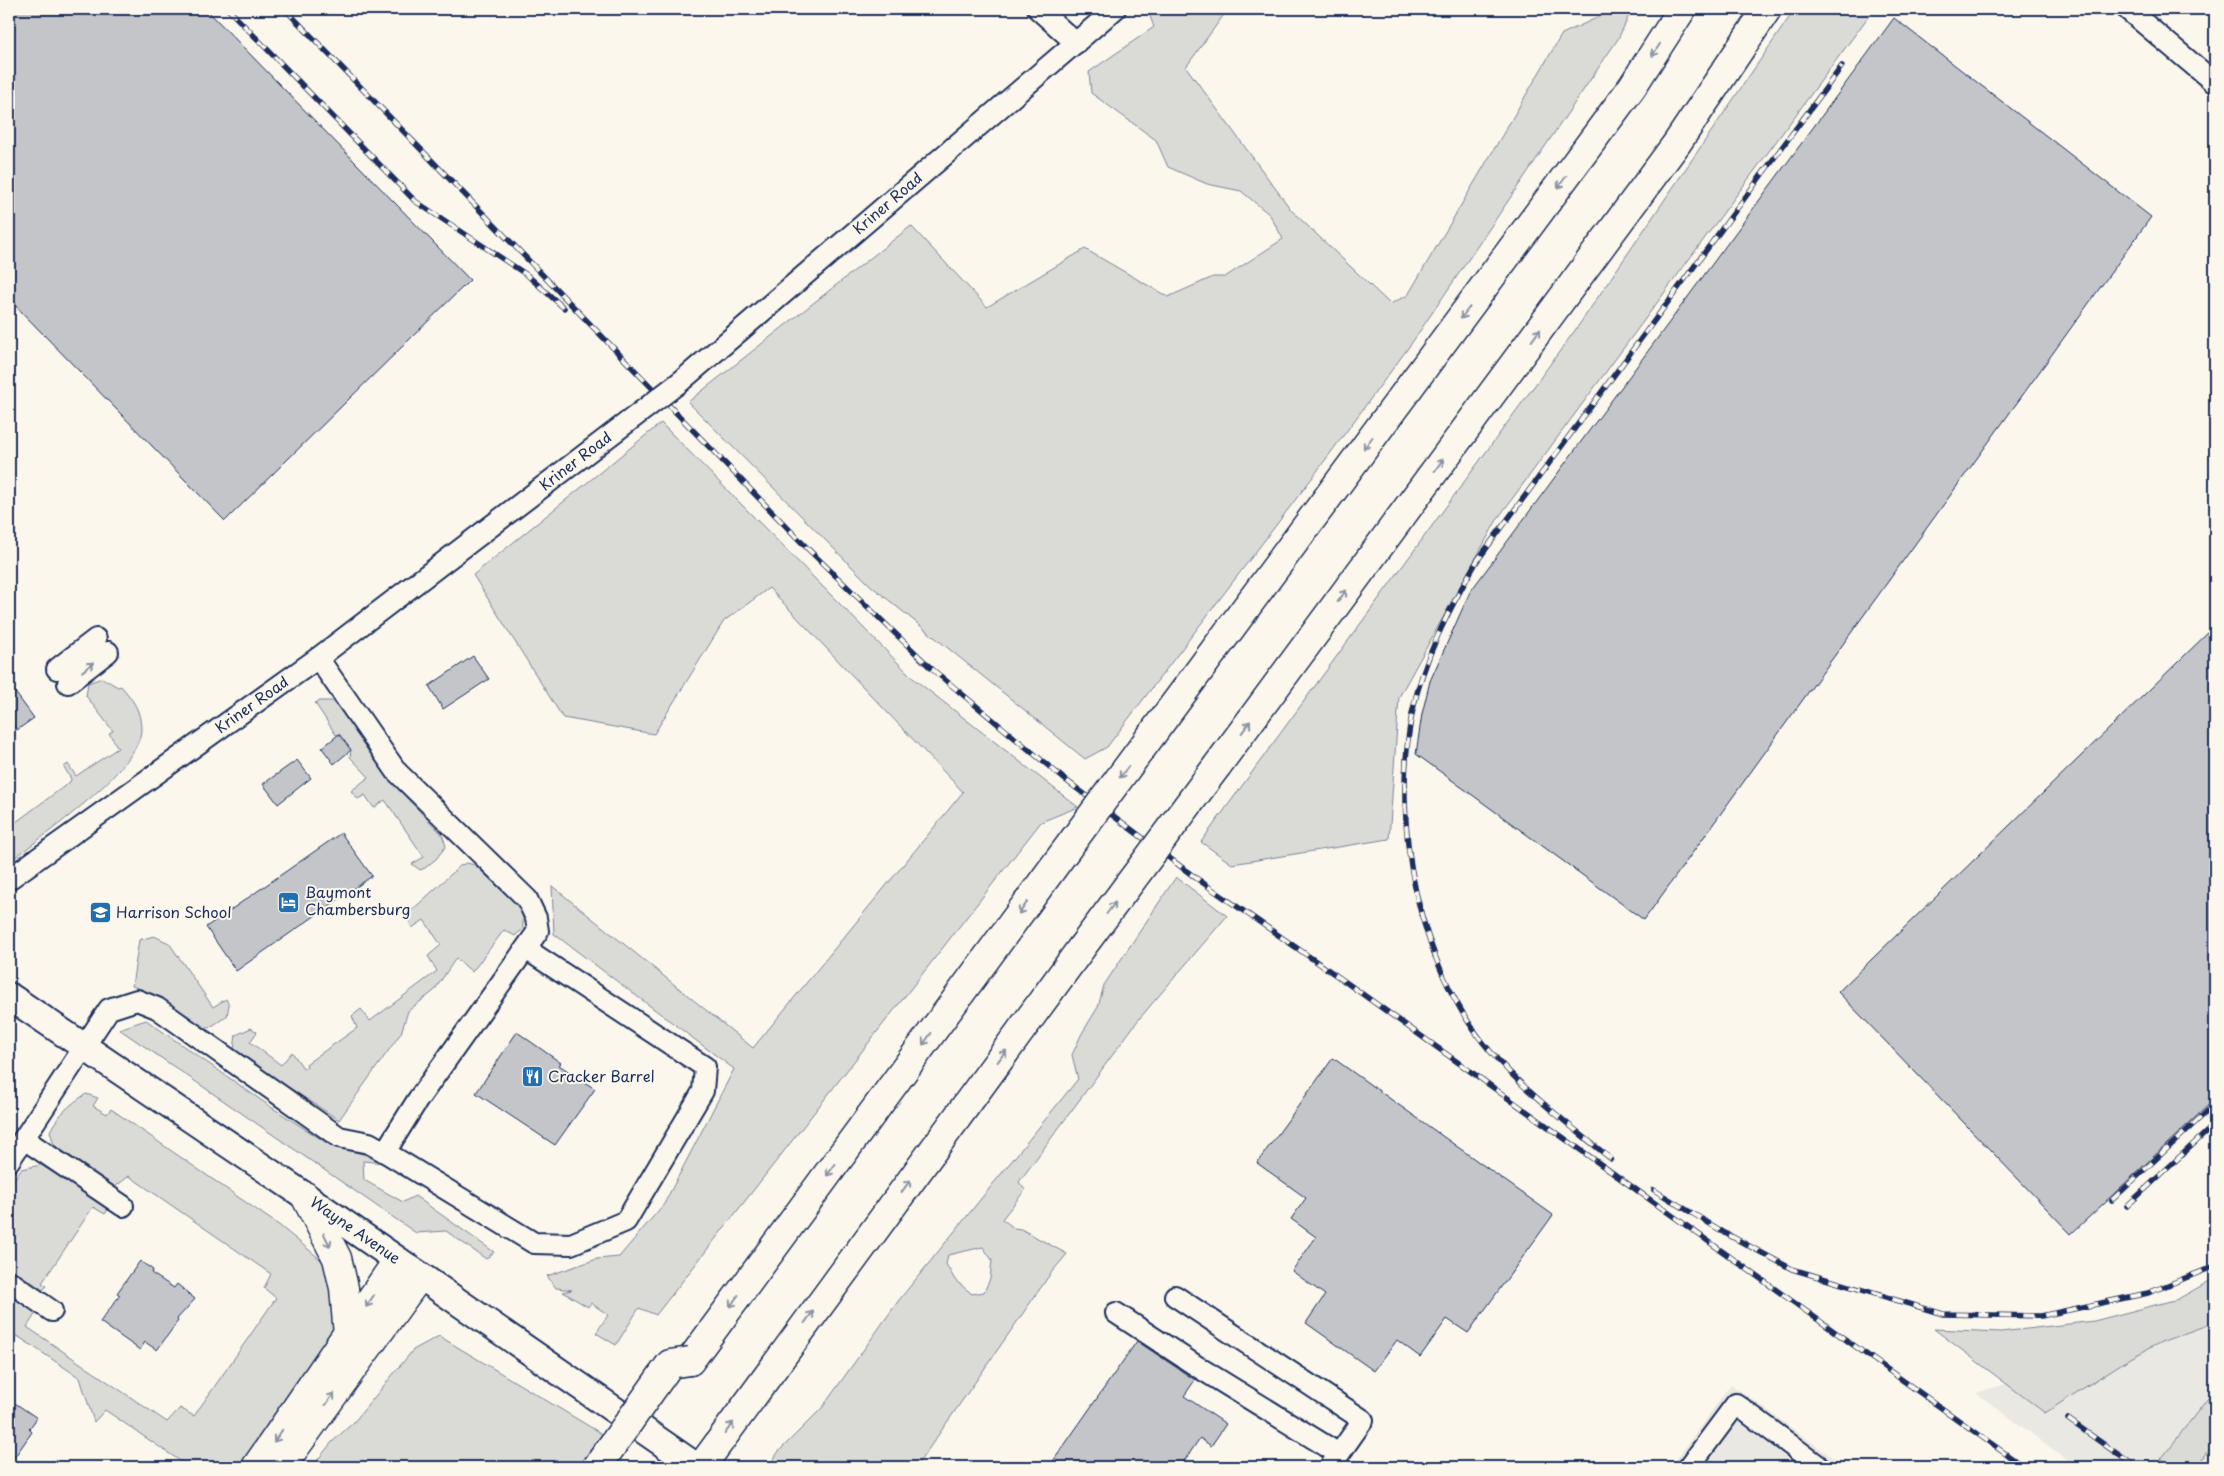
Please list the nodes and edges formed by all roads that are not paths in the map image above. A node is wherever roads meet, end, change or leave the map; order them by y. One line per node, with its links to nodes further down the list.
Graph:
1 (1038, 9): 6 (street)
2 (1115, 9): 6 (street, Kriner Road)
3 (1682, 9): 27 (highway, one-way to 27, bridge)
4 (1767, 9): 33 (highway, one-way to 4, bridge)
5 (2127, 9): 7 (street)
6 (1076, 43): 9 (street, Kriner Road, bridge)
7 (2215, 83)
8 (102, 646): 10 (street)
9 (318, 658): 11 (street, Kriner Road); 12 (street)
10 (63, 676)
11 (9, 880)
12 (526, 949): 16 (street); 16 (street)
13 (9, 996): 14 (main road, Wayne Avenue)
14 (84, 1049): 15 (street); 16 (street); 18 (main road, Wayne Avenue)
15 (24, 1139): 17 (street); 19 (street)
16 (385, 1152)
17 (9, 1161)
18 (305, 1196): 20 (main road, Wayne Avenue); 26 (highway, one-way to 26)
19 (123, 1206)
20 (397, 1261): 21 (main road, Wayne Avenue); 26 (highway, one-way to 26)
21 (419, 1277): 30 (highway, one-way to 21); 33 (main road, Wayne Avenue)
22 (9, 1281): 24 (street)
23 (1175, 1296): 28 (street)
24 (52, 1311)
25 (1116, 1313): 28 (street)
26 (348, 1335): 29 (highway, one-way to 29)
27 (690, 1361): 31 (highway, bridge); 32 (highway)
28 (1335, 1461)
29 (256, 1467)
30 (281, 1467)
31 (597, 1467)
32 (614, 1467)
33 (699, 1467)
34 (1689, 1467): 35 (street)
35 (1820, 1467)

